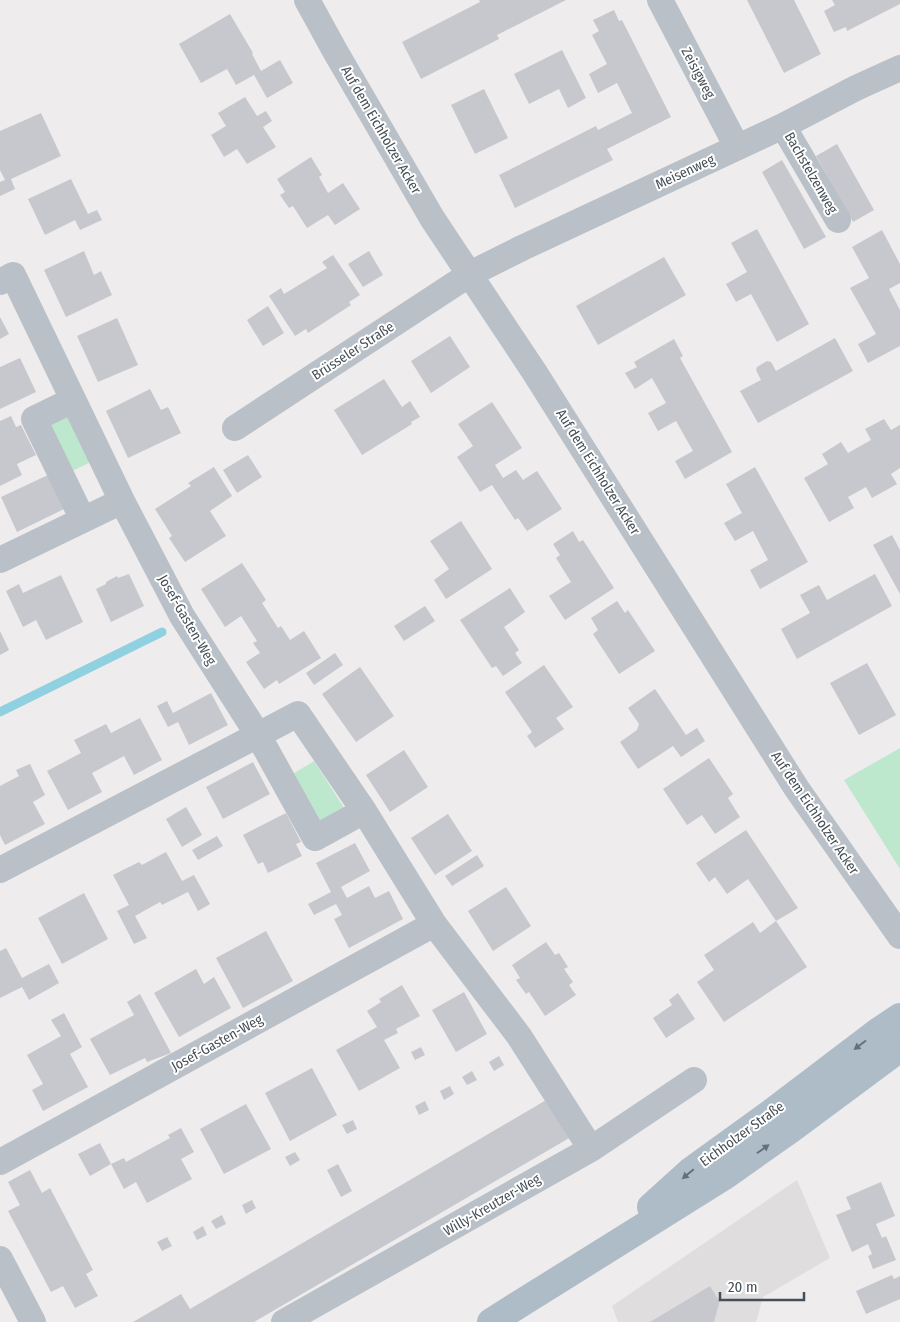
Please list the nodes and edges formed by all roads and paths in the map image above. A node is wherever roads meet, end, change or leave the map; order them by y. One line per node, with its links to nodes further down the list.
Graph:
1 (307, 0): 7 (street, Auf dem Eichholzer Acker)
2 (660, 0): 5 (street, Zeisigweg)
3 (900, 68): 4 (street, Meisenweg)
4 (783, 126): 5 (street, Meisenweg); 6 (street, Bachstelzenweg)
5 (737, 147): 7 (street, Meisenweg)
6 (838, 220)
7 (470, 274): 10 (street, Brüsseler Straße); 18 (street, Auf dem Eichholzer Acker)
8 (0, 282): 9 (street, Josef-Gasten-Weg)
9 (73, 400): 11 (street, Josef-Gasten-Weg); 12 (street)
10 (235, 428)
11 (122, 501): 12 (street); 14 (street, Josef-Gasten-Weg)
12 (83, 520): 13 (street)
13 (0, 560)
14 (258, 735): 15 (street); 15 (street, Josef-Gasten-Weg); 16 (street)
15 (364, 811): 17 (street)
16 (0, 870)
17 (434, 924): 22 (street); 23 (street, Josef-Gasten-Weg)
18 (900, 936)
19 (900, 1016): 25 (main road, Eichholzer Straße, one-way to 25)
20 (900, 1048): 25 (main road, Eichholzer Straße, one-way to 20)
21 (694, 1080): 22 (street, Willy-Kreutzer-Weg)
22 (591, 1149): 27 (street, Willy-Kreutzer-Weg)
23 (0, 1162)
24 (0, 1259): 26 (street)
25 (590, 1260): 28 (main road, Eichholzer Straße)
26 (33, 1322)
27 (284, 1322)
28 (491, 1322)

